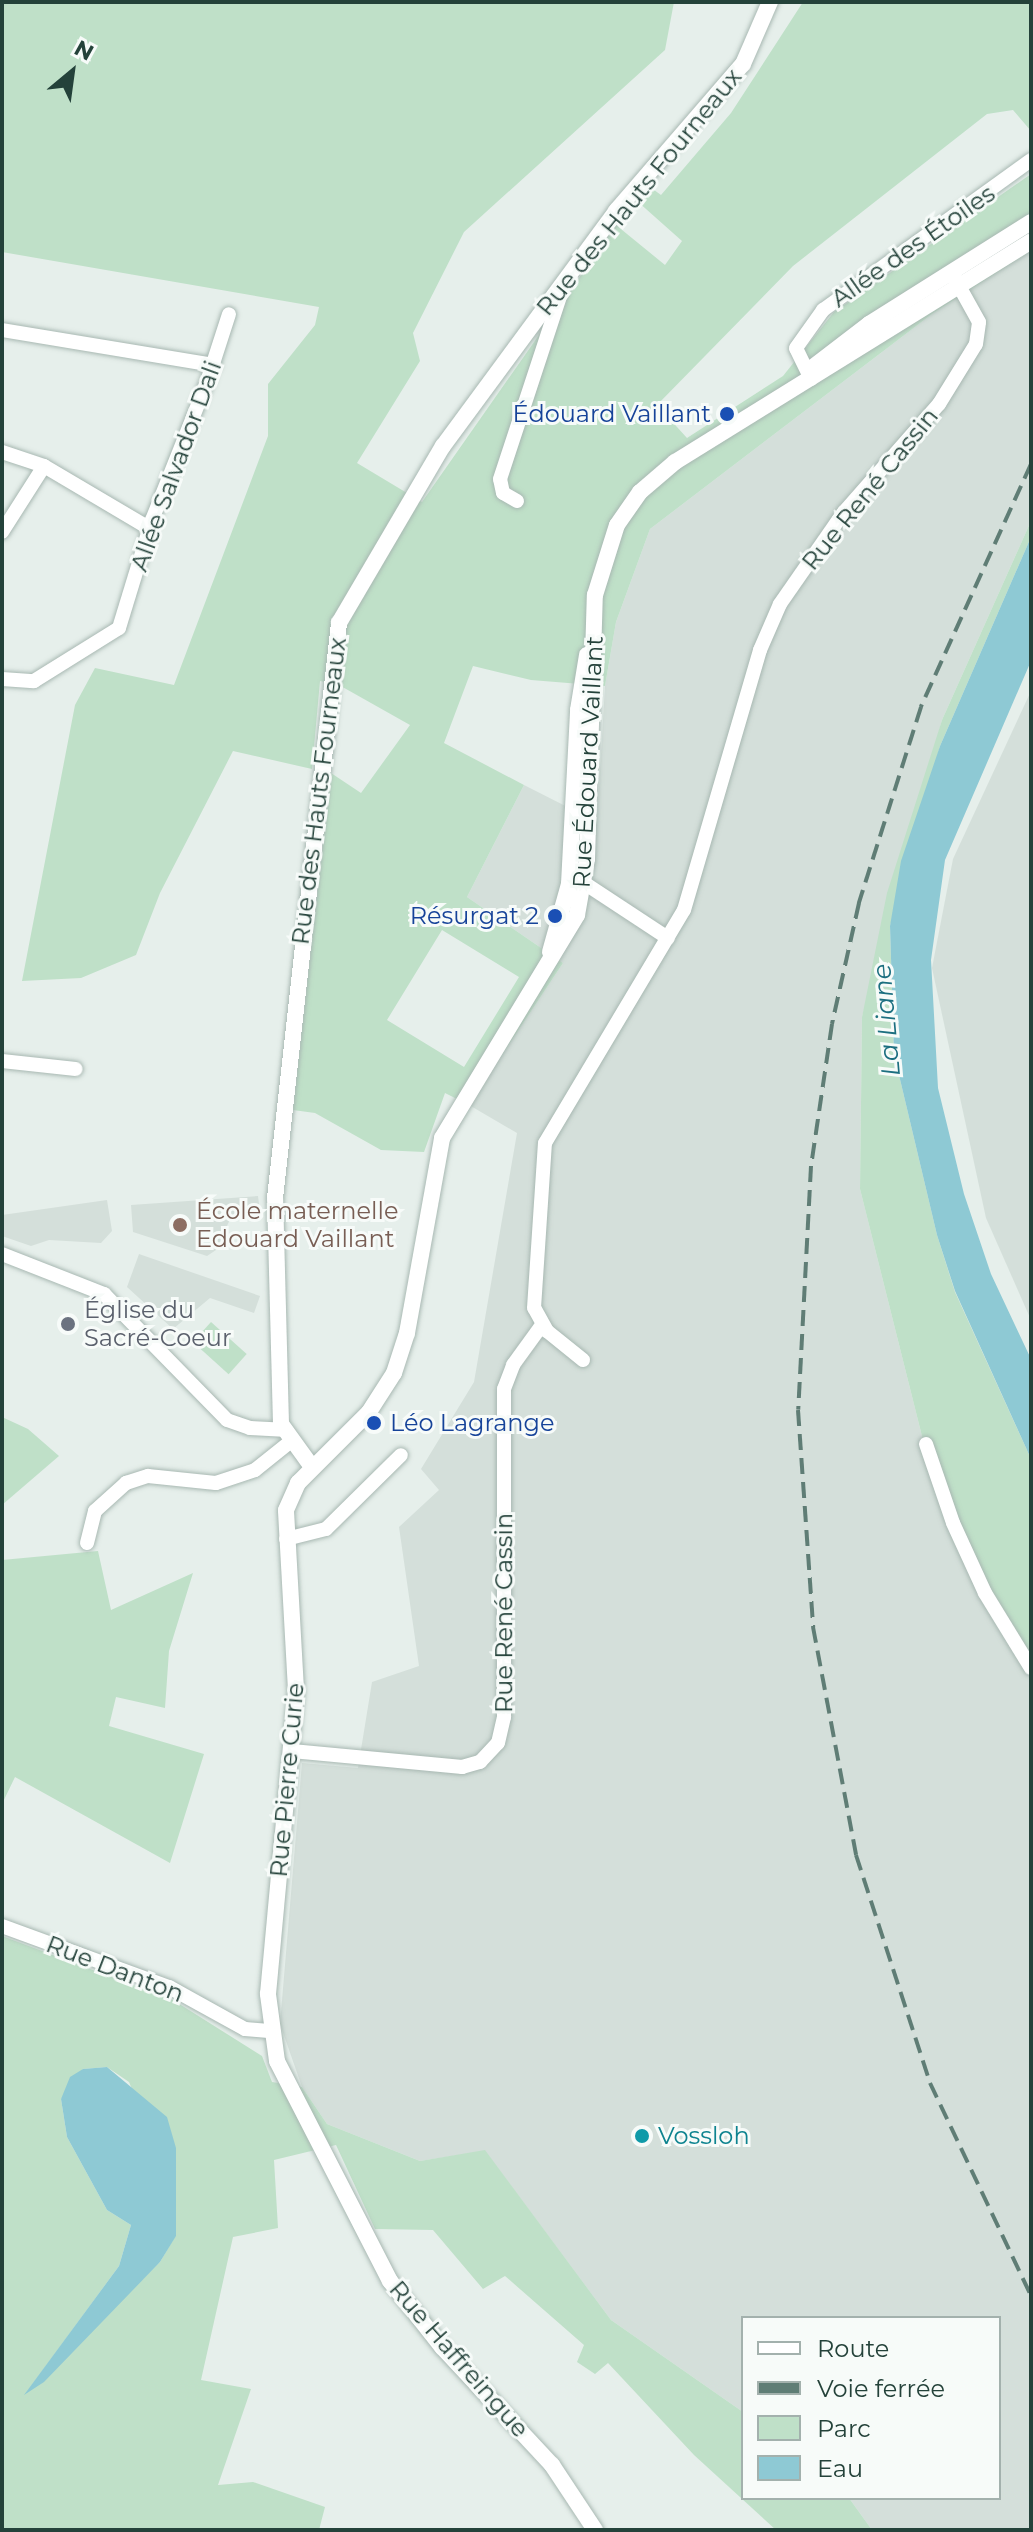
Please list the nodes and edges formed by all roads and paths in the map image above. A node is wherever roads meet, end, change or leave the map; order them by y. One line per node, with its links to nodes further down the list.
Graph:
1 (770, 2): 5 (street, Rue des Hauts Fourneaux)
2 (1031, 160): 10 (street, Allée des Étoiles)
3 (1031, 222): 6 (street, Rue Édouard Vaillant)
4 (1031, 241): 6 (street, Rue Édouard Vaillant)
5 (565, 278): 13 (street); 27 (street, Rue des Hauts Fourneaux)
6 (956, 280): 10 (street, Rue Édouard Vaillant); 20 (street, Rue René Cassin)
7 (229, 314): 9 (street, Allée Salvador Dali)
8 (2, 330): 9 (street)
9 (214, 365): 14 (street, Allée Salvador Dali)
10 (808, 376): 16 (street, Rue Édouard Vaillant)
11 (2, 452): 12 (street)
12 (44, 466): 14 (street); 15 (street)
13 (517, 501)
14 (149, 528): 17 (street, Allée Salvador Dali)
15 (2, 532)
16 (594, 618): 18 (street, Rue Édouard Vaillant); 19 (street, Rue Édouard Vaillant)
17 (2, 679)
18 (570, 873): 19 (street); 21 (street, Rue Édouard Vaillant)
19 (585, 883): 20 (street); 21 (street, Rue Édouard Vaillant)
20 (668, 938): 25 (street, Rue René Cassin)
21 (533, 989): 30 (street, Rue Édouard Vaillant)
22 (2, 1061): 23 (street)
23 (76, 1069)
24 (2, 1254): 27 (street)
25 (542, 1325): 26 (street); 34 (street, Rue René Cassin)
26 (583, 1360)
27 (287, 1436): 30 (street); 32 (street)
28 (926, 1444): 33 (street)
29 (401, 1455): 31 (street)
30 (312, 1467): 31 (street, Rue Pierre Curie)
31 (286, 1539): 34 (street, Rue Pierre Curie)
32 (87, 1543)
33 (1031, 1668)
34 (292, 1751): 36 (street, Rue Pierre Curie)
35 (2, 1926): 36 (street, Rue Danton)
36 (269, 2031): 37 (street, Rue Pierre Curie)
37 (274, 2051): 38 (street, Rue Haffreingue)
38 (595, 2530)

